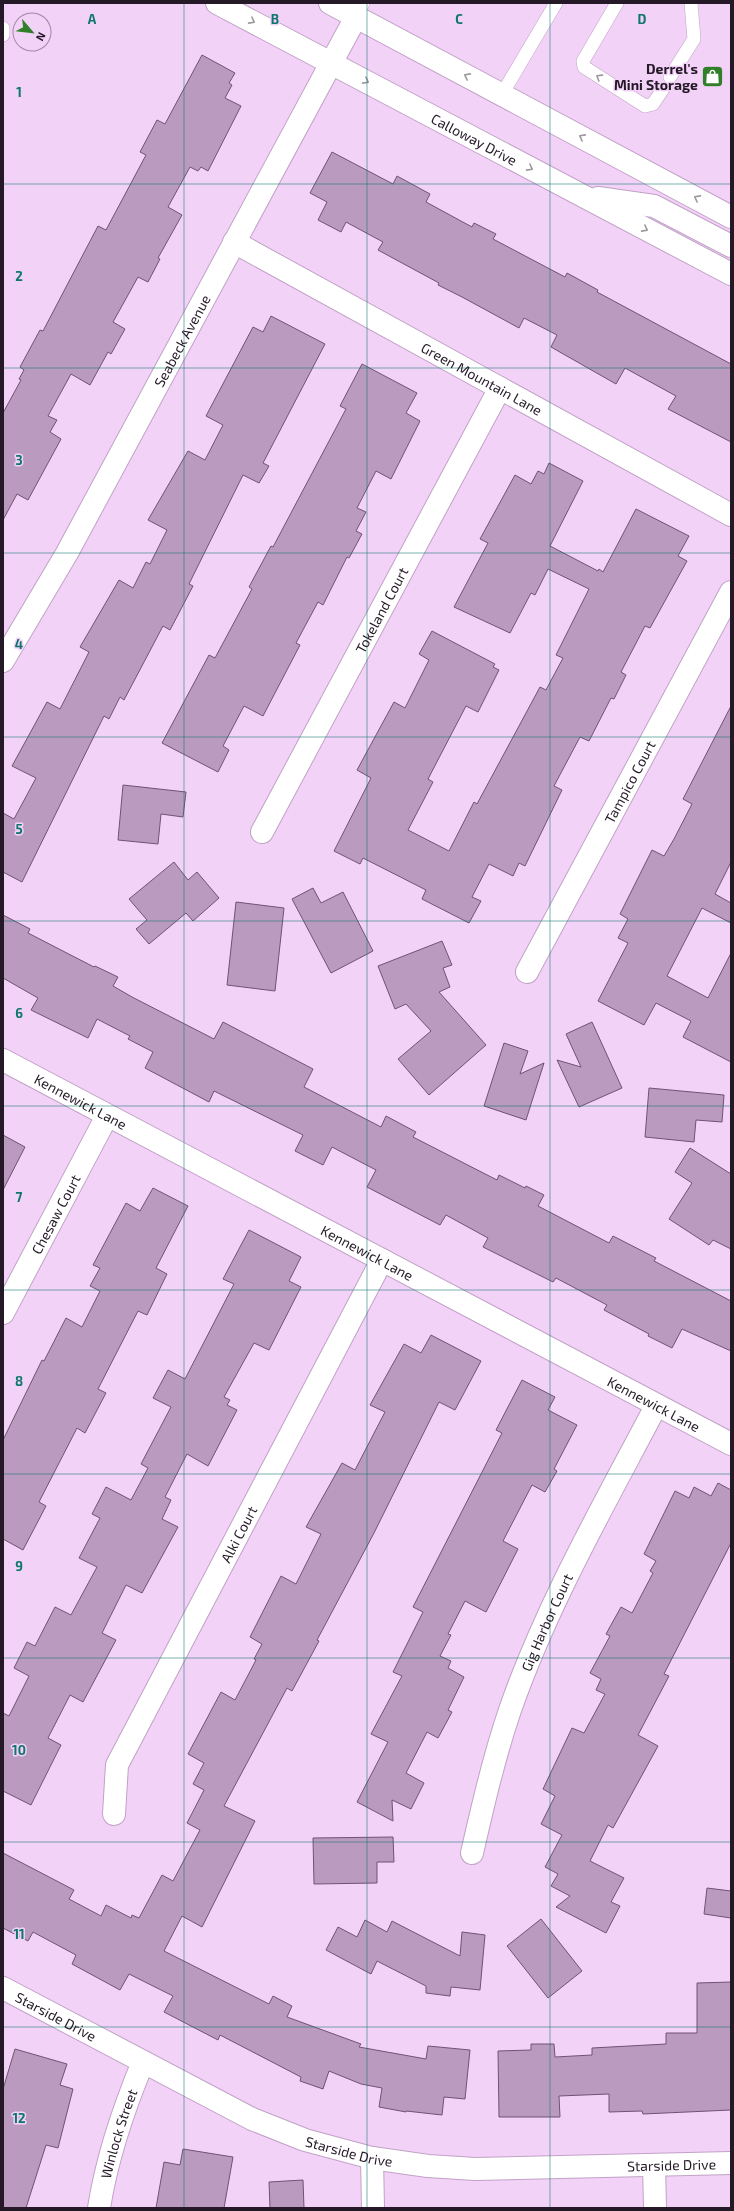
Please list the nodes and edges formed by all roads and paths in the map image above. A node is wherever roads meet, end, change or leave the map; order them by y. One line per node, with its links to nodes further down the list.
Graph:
1 (217, 3): 9 (street, Calloway Drive, one-way to 9)
2 (330, 3): 6 (street)
3 (556, 3): 12 (lane)
4 (617, 3): 11 (lane, one-way to 4)
5 (691, 3): 10 (lane)
6 (359, 10): 9 (street, Seabeck Avenue); 12 (street, one-way to 6)
7 (3, 28): 8 (lane)
8 (3, 35)
9 (331, 63): 13 (street, Calloway Drive, one-way to 13); 15 (street, Seabeck Avenue)
10 (670, 77)
11 (663, 89)
12 (502, 94): 14 (street, one-way to 12)
13 (583, 196): 16 (street); 17 (street, Calloway Drive, one-way to 17)
14 (731, 217)
15 (234, 242): 18 (street, Green Mountain Lane); 21 (street, Seabeck Avenue)
16 (731, 246)
17 (731, 274)
18 (500, 388): 19 (street, Green Mountain Lane); 22 (street, Tokeland Court)
19 (731, 515)
20 (731, 592): 23 (street, Tampico Court)
21 (3, 660)
22 (262, 832)
23 (527, 972)
24 (3, 1060): 25 (street, Kennewick Lane)
25 (107, 1116): 26 (street, Kennewick Lane); 27 (street, Chesaw Court)
26 (382, 1260): 28 (street, Kennewick Lane); 30 (street, Alki Court)
27 (3, 1313)
28 (656, 1406): 29 (street, Kennewick Lane); 31 (street, Gig Harbor Court)
29 (731, 1444)
30 (114, 1814)
31 (472, 1853)
32 (3, 1988): 33 (street, Starside Drive)
33 (143, 2062): 34 (street, Starside Drive); 37 (street, Winlock Street)
34 (372, 2158): 36 (street, Starside Drive); 38 (street)
35 (731, 2163): 36 (street, Starside Drive)
36 (654, 2165): 39 (street)
37 (99, 2208)
38 (373, 2208)
39 (655, 2208)

